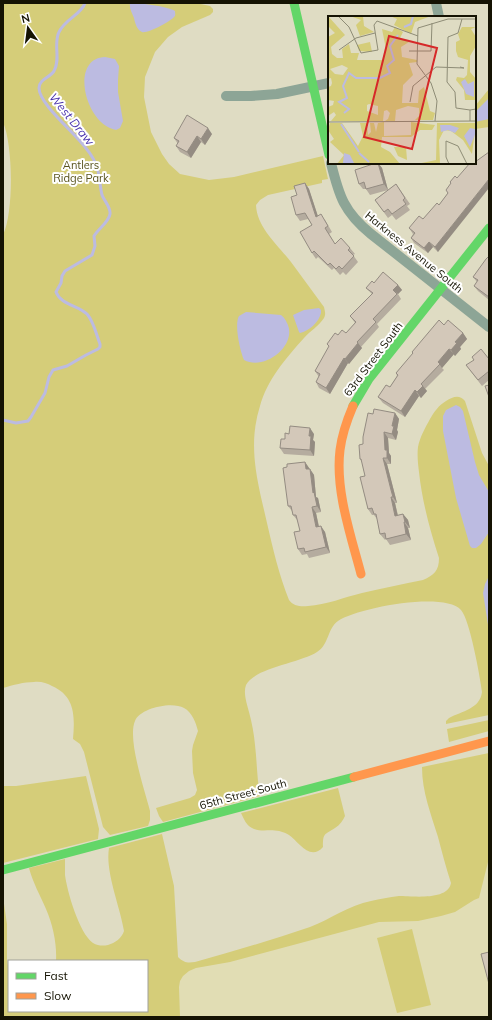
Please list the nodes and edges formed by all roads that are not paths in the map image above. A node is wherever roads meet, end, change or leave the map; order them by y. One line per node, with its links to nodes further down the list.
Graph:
1 (294, 3): 5 (street)
2 (436, 3): 3 (street)
3 (439, 16)
4 (328, 83): 5 (street)
5 (314, 87): 6 (street); 7 (street)
6 (226, 96)
7 (328, 150)
8 (331, 164): 10 (street, Harkness Avenue South)
9 (489, 228): 10 (street, 63rd Street South)
10 (441, 289): 11 (street, Harkness Avenue South); 12 (street, 63rd Street South)
11 (489, 327)
12 (361, 574)
13 (489, 741): 14 (street, 65th Street South)
14 (3, 870)

